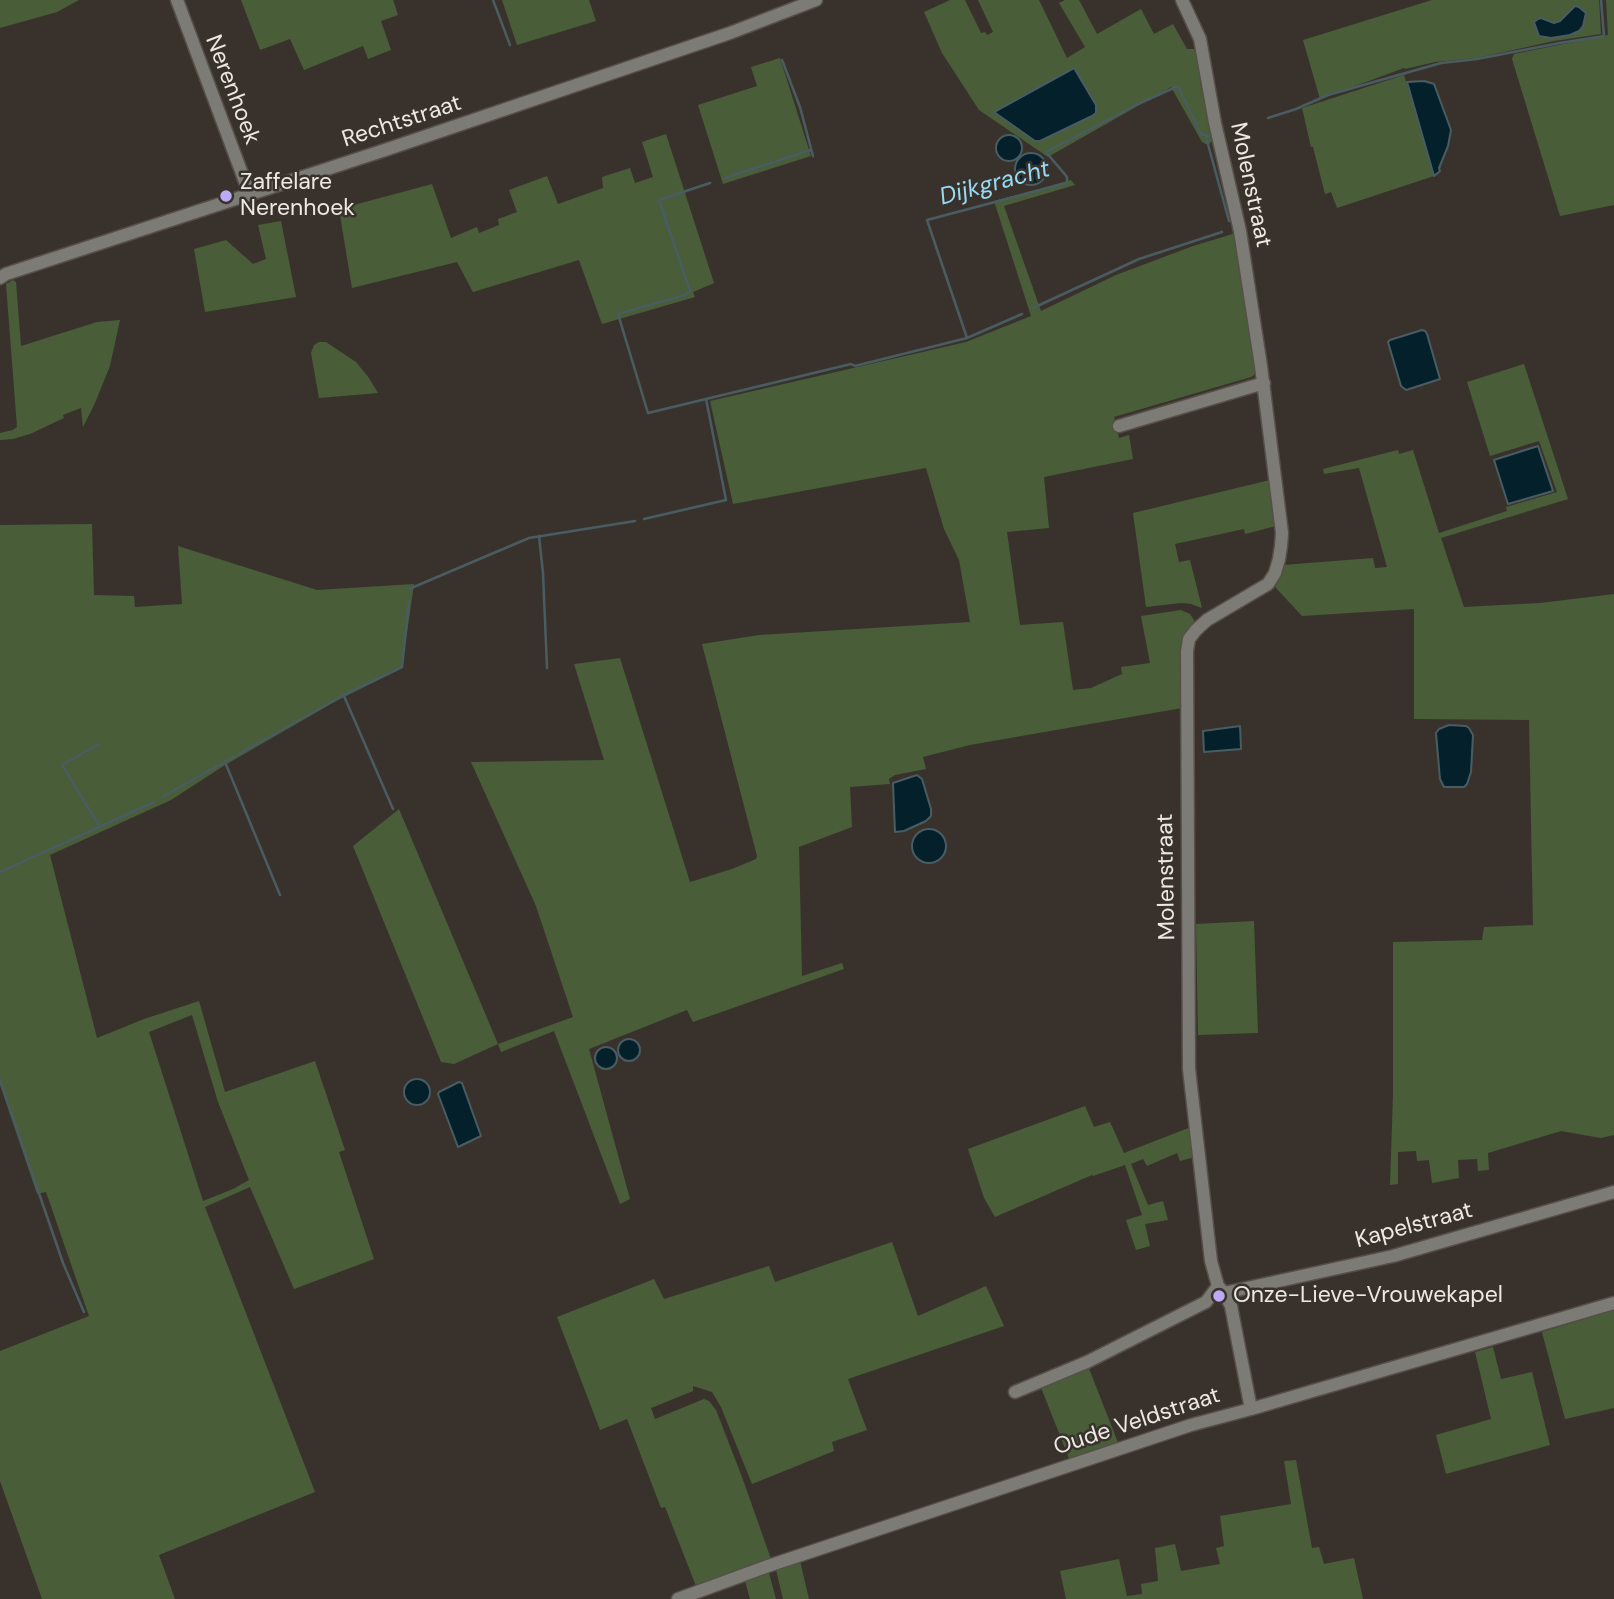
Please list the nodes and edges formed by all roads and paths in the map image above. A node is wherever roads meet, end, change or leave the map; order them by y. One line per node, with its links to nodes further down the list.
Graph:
1 (177, 0): 4 (street, Nerenhoek)
2 (816, 0): 4 (street, Rechtstraat)
3 (1182, 0): 6 (street, Molenstraat)
4 (250, 195): 5 (street, Rechtstraat)
5 (0, 278)
6 (1264, 383): 7 (street); 9 (street, Molenstraat)
7 (1119, 426)
8 (1614, 1192): 9 (street, Kapelstraat)
9 (1221, 1290): 11 (street); 12 (street, Molenstraat)
10 (1614, 1303): 12 (street, Oude Veldstraat)
11 (1015, 1392)
12 (1251, 1409): 13 (street, Oude Veldstraat)
13 (678, 1599)

